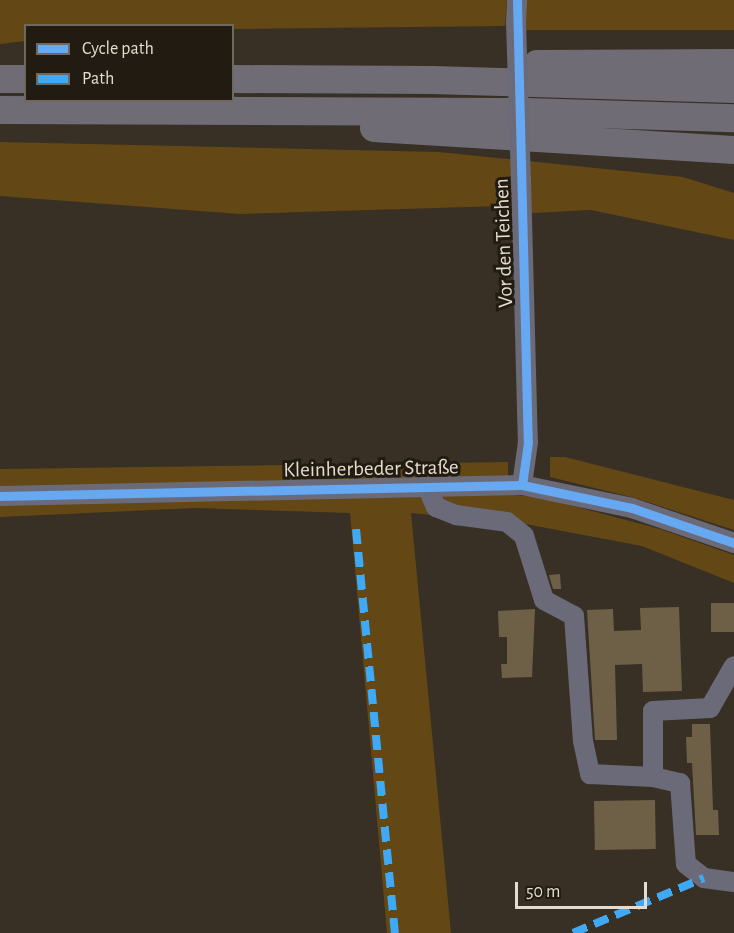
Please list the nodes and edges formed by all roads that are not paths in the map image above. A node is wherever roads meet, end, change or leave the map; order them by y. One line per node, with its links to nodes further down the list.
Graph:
1 (517, 0): 14 (street, Vor den Teichen, bridge)
2 (734, 63): 6 (highway)
3 (0, 79): 4 (highway)
4 (24, 79)
5 (234, 79): 6 (highway)
6 (432, 80): 7 (highway)
7 (734, 89)
8 (0, 110): 9 (highway)
9 (142, 110): 10 (highway); 11 (highway)
10 (734, 118)
11 (702, 148): 12 (highway); 13 (highway)
12 (734, 150)
13 (734, 158)
14 (522, 485): 15 (street, Kleinherbeder Straße); 17 (street, Kleinherbeder Straße)
15 (427, 486): 16 (street, Kleinherbeder Straße); 19 (street)
16 (0, 496)
17 (734, 543)
18 (734, 666): 19 (street)
19 (653, 777): 20 (street)
20 (734, 882)

